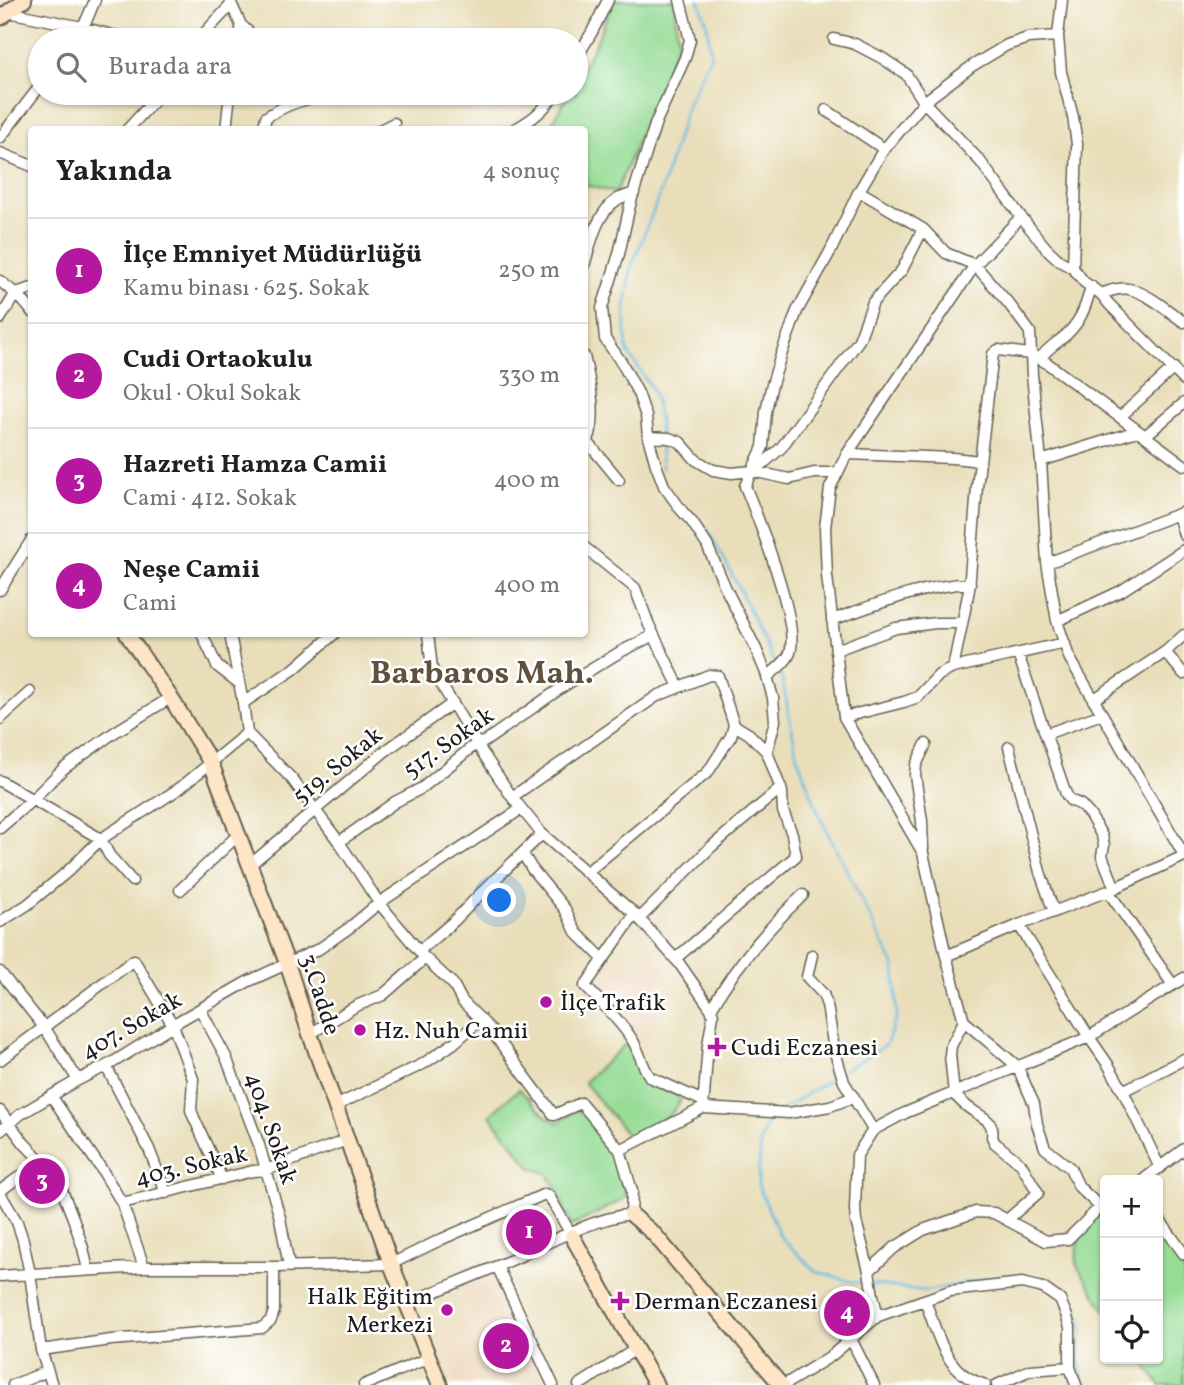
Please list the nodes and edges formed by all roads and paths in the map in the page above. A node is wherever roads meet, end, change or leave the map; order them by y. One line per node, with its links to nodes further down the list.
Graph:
1 (24, 0): 7 (street)
2 (95, 0): 9 (street)
3 (608, 0): 14 (street)
4 (680, 0): 34 (street)
5 (1062, 0): 13 (street)
6 (230, 2): 8 (street); 11 (street)
7 (4, 15): 9 (street)
8 (241, 25): 12 (street)
9 (82, 27): 10 (street)
10 (86, 28)
11 (208, 28)
12 (244, 28)
13 (1058, 36): 17 (street); 39 (street)
14 (588, 39)
15 (834, 39): 17 (street)
16 (28, 102): 29 (street)
17 (924, 102): 30 (street); 35 (street)
18 (150, 105): 24 (street)
19 (229, 105): 25 (street)
20 (282, 105): 26 (street)
21 (548, 105): 28 (street)
22 (826, 110): 30 (street)
23 (394, 123): 27 (street)
24 (131, 126)
25 (226, 126)
26 (264, 126)
27 (388, 126)
28 (522, 126)
29 (0, 138)
30 (884, 149): 33 (street)
31 (0, 153): 32 (street)
32 (28, 164)
33 (859, 191): 36 (street); 62 (street)
34 (634, 193): 37 (street); 55 (street)
35 (1021, 217): 38 (street); 39 (street)
36 (923, 229): 38 (street); 62 (street)
37 (588, 252)
38 (975, 265): 48 (street); 58 (street)
39 (1073, 268): 41 (street)
40 (0, 281): 43 (street)
41 (1091, 286): 44 (street); 48 (street)
42 (28, 289): 43 (street)
43 (16, 293): 45 (street); 46 (street)
44 (1101, 294): 47 (street); 49 (street)
45 (28, 307)
46 (0, 319)
47 (1184, 321)
48 (1035, 357): 53 (street); 59 (street); 60 (street)
49 (1174, 368): 51 (street); 53 (street)
50 (588, 375): 56 (street)
51 (1184, 380)
52 (1184, 403): 54 (street)
53 (1120, 417): 54 (street)
54 (1141, 433): 60 (street); 61 (street)
55 (651, 437): 62 (street); 89 (street)
56 (588, 441)
57 (588, 445): 64 (street)
58 (848, 454): 59 (street); 63 (street)
59 (980, 461): 71 (street)
60 (1041, 461): 70 (street)
61 (1183, 462)
62 (752, 471): 63 (street); 89 (street)
63 (838, 473): 73 (street)
64 (619, 480)
65 (1181, 514): 66 (street); 70 (street)
66 (1184, 535)
67 (28, 545): 72 (street)
68 (1184, 550): 74 (street)
69 (588, 551): 76 (street)
70 (1047, 563): 74 (street)
71 (970, 583): 73 (street); 75 (street)
72 (0, 590)
73 (832, 620): 84 (street)
74 (1057, 621): 83 (street)
75 (962, 623): 84 (street); 87 (street)
76 (653, 635): 91 (street); 103 (street, 517. Sokak)
77 (1184, 635): 85 (street)
78 (129, 637): 93 (street, 3.Cadde)
79 (203, 637): 90 (street)
80 (231, 637): 90 (street)
81 (330, 637): 95 (street)
82 (428, 637): 96 (street)
83 (1065, 643): 86 (street); 94 (street)
84 (836, 650): 99 (street)
85 (1165, 652): 88 (street); 94 (street)
86 (1018, 653): 87 (street); 102 (street)
87 (953, 668): 99 (street)
88 (1184, 674)
89 (767, 677): 106 (street)
90 (239, 683): 95 (street)
91 (679, 687): 100 (street); 110 (street)
92 (30, 692): 97 (street)
93 (170, 698): 107 (street, 3.Cadde); 111 (street)
94 (1093, 700): 98 (street)
95 (243, 703): 101 (street)
96 (453, 703): 103 (street); 112 (street, 519. Sokak)
97 (2, 712)
98 (1102, 714): 102 (street); 118 (street)
99 (844, 717): 120 (street)
100 (734, 725): 106 (street); 124 (street)
101 (247, 733): 107 (street); 112 (street)
102 (1046, 734): 126 (street)
103 (477, 743): 110 (street); 119 (street, 517. Sokak)
104 (926, 744): 120 (street)
105 (1009, 747): 130 (street)
106 (767, 752): 109 (street)
107 (211, 763): 115 (street, 3.Cadde); 117 (street)
108 (0, 781): 111 (street)
109 (781, 788): 131 (street); 138 (street)
110 (512, 797): 113 (street)
111 (32, 800): 114 (street); 117 (street)
112 (315, 809): 119 (street); 123 (street, 519. Sokak)
113 (521, 809): 116 (street); 129 (street, 407. Sokak)
114 (0, 828)
115 (239, 834): 123 (street, 3.Cadde); 127 (street)
116 (542, 834): 121 (street); 124 (street)
117 (101, 839): 125 (street); 132 (street)
118 (1180, 839): 122 (street)
119 (339, 842): 129 (street)
120 (923, 853): 136 (street)
121 (523, 854): 134 (street); 137 (street)
122 (1184, 856): 126 (street)
123 (251, 864): 139 (street, 3.Cadde)
124 (587, 872): 131 (street)
125 (132, 881)
126 (1112, 889): 130 (street); 142 (street)
127 (180, 890)
128 (803, 895): 144 (street)
129 (379, 904): 134 (street); 139 (street, 407. Sokak)
130 (1054, 912): 133 (street)
131 (637, 916): 137 (street); 138 (street)
132 (0, 922)
133 (1020, 925): 136 (street); 150 (street)
134 (422, 955): 145 (street); 149 (street)
135 (811, 955): 159 (street)
136 (946, 956): 146 (street)
137 (602, 958): 160 (street)
138 (675, 959): 144 (street)
139 (288, 962): 143 (street, 407. Sokak); 149 (street, 3.Cadde)
140 (0, 972): 148 (street)
141 (1184, 978): 142 (street)
142 (1173, 985): 150 (street)
143 (200, 1009): 147 (street, 407. Sokak); 171 (street, 404. Sokak)
144 (711, 1009): 160 (street)
145 (481, 1019): 161 (street); 168 (street)
146 (964, 1021): 154 (street); 157 (street)
147 (173, 1025): 148 (street); 153 (street, 407. Sokak); 173 (street)
148 (44, 1027): 152 (street); 155 (street)
149 (310, 1034): 161 (street, 3.Cadde)
150 (1089, 1037): 154 (street); 156 (street)
151 (1184, 1059): 156 (street)
152 (0, 1060)
153 (106, 1066): 155 (street, 407. Sokak); 175 (street)
154 (1017, 1066): 157 (street); 177 (street)
155 (78, 1080): 158 (street, 407. Sokak)
156 (1123, 1091): 170 (street)
157 (954, 1094): 164 (street); 180 (street)
158 (52, 1097): 163 (street, 407. Sokak); 176 (street)
159 (854, 1097): 160 (street); 164 (street)
160 (703, 1104): 168 (street)
161 (335, 1106): 166 (street, 3.Cadde)
162 (0, 1111): 163 (street)
163 (9, 1124): 165 (street, 407. Sokak); 169 (street)
164 (873, 1130): 190 (street)
165 (0, 1131)
166 (347, 1140): 171 (street, 403. Sokak); 184 (street, 3.Cadde)
167 (1184, 1149): 170 (street)
168 (620, 1150): 179 (street)
169 (43, 1163): 174 (street); 189 (street)
170 (1160, 1168): 172 (street)
171 (266, 1170): 173 (street, 403. Sokak); 185 (street, 404. Sokak)
172 (1150, 1175)
173 (222, 1179): 175 (street, 403. Sokak)
174 (0, 1192): 191 (street)
175 (166, 1193): 176 (street, 403. Sokak)
176 (122, 1203): 187 (street)
177 (1100, 1203)
178 (1100, 1207): 180 (street)
179 (631, 1213): 182 (street); 209 (street)
180 (1008, 1219): 190 (street)
181 (1163, 1225): 183 (street)
182 (571, 1235): 184 (street); 186 (street); 197 (street)
183 (1184, 1254)
184 (391, 1264): 185 (street); 194 (street, 3.Cadde)
185 (289, 1266): 188 (street)
186 (497, 1266): 194 (street); 206 (street)
187 (144, 1267): 188 (street); 189 (street)
188 (274, 1267): 198 (street)
189 (88, 1270): 191 (street)
190 (869, 1271): 195 (street)
191 (30, 1274): 192 (street); 198 (street)
192 (0, 1276)
193 (925, 1300): 195 (street); 200 (street); 211 (street)
194 (407, 1303): 199 (street, 3.Cadde)
195 (878, 1316): 196 (street)
196 (851, 1339): 209 (street); 210 (street)
197 (636, 1349): 207 (street); 208 (street)
198 (41, 1350): 201 (street)
199 (429, 1359): 204 (street); 205 (street, 3.Cadde)
200 (1070, 1367): 212 (street); 213 (street)
201 (48, 1371): 202 (street); 203 (street)
202 (13, 1385)
203 (52, 1385)
204 (364, 1385)
205 (440, 1385)
206 (552, 1385)
207 (579, 1385)
208 (656, 1385)
209 (783, 1385)
210 (874, 1385)
211 (985, 1385)
212 (997, 1385)
213 (1076, 1385)

